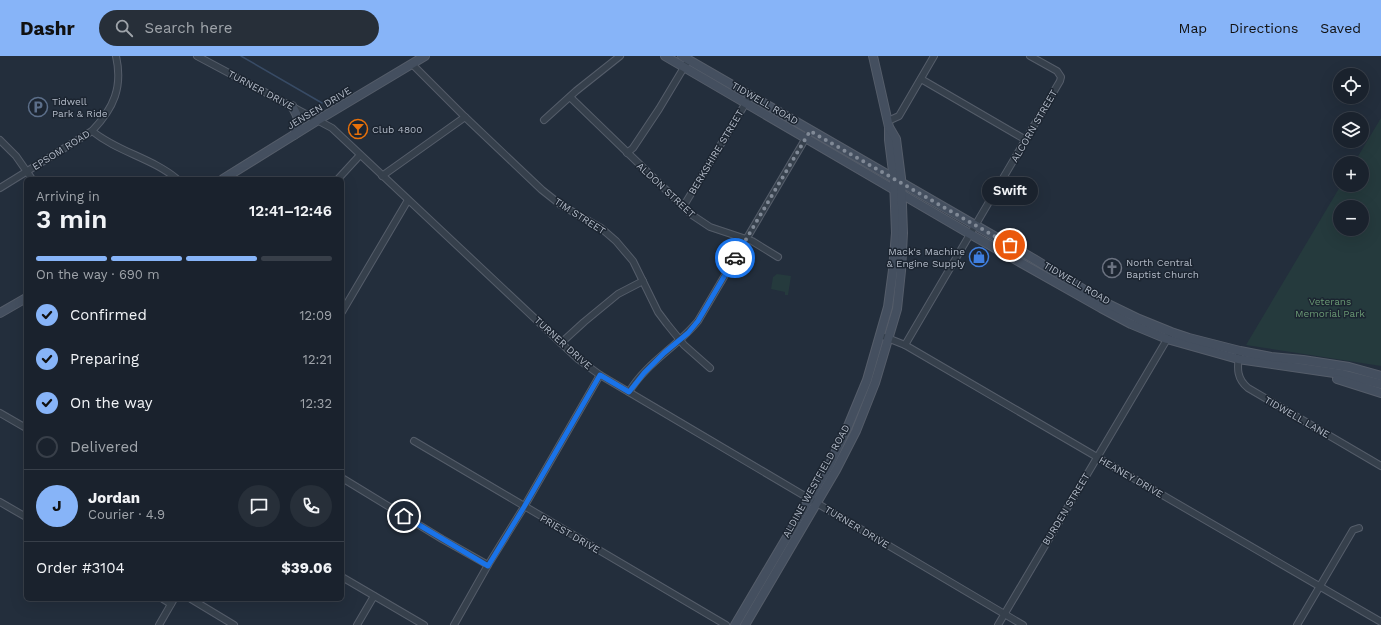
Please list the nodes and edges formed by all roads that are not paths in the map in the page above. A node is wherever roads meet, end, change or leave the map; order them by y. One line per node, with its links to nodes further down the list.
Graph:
1 (116, 56): 19 (street, EPSOM ROAD)
2 (197, 56): 14 (street, TURNER DRIVE)
3 (425, 56): 10 (main road, JENSEN DRIVE)
4 (620, 56): 12 (street)
5 (665, 56): 9 (main road, TIDWELL ROAD)
6 (873, 56): 18 (main road, ALDINE WESTFIELD ROAD)
7 (934, 56): 11 (street)
8 (1030, 56): 23 (street, ALCORN STREET)
9 (685, 61): 13 (main road, TIDWELL ROAD); 24 (street)
10 (412, 64): 15 (street, TIM STREET); 16 (main road, JENSEN DRIVE)
11 (921, 79): 18 (street); 23 (street)
12 (570, 97): 17 (street); 24 (street, ALDON STREET)
13 (748, 99): 20 (main road, TIDWELL ROAD); 36 (street, BERKSHIRE STREET)
14 (292, 106): 16 (street, TURNER DRIVE); 21 (main road)
15 (465, 117): 27 (street); 44 (street, TIM STREET)
16 (318, 120): 21 (main road, JENSEN DRIVE); 25 (street, TURNER DRIVE)
17 (544, 120)
18 (889, 124): 32 (main road, ALDINE WESTFIELD ROAD)
19 (92, 131): 26 (street, EPSOM ROAD); 29 (street)
20 (808, 134): 32 (main road, TIDWELL ROAD); 34 (main road, TIDWELL ROAD); 39 (street)
21 (293, 135): 30 (main road, JENSEN DRIVE)
22 (0, 140): 26 (street)
23 (1026, 140): 37 (street, ALCORN STREET)
24 (627, 153): 36 (street, ALDON STREET)
25 (360, 155): 27 (street, TURNER DRIVE); 31 (street)
26 (27, 172): 28 (street); 33 (street, EPSOM ROAD)
27 (382, 176): 35 (street, TURNER DRIVE)
28 (31, 177)
29 (174, 177)
30 (226, 177)
31 (340, 177)
32 (898, 180): 34 (main road, ALDINE WESTFIELD ROAD); 37 (main road, TIDWELL ROAD)
33 (0, 188)
34 (898, 190): 38 (main road, TIDWELL ROAD); 43 (main road, ALDINE WESTFIELD ROAD)
35 (408, 200): 47 (street); 53 (street, TURNER DRIVE)
36 (683, 207): 39 (street, ALDON STREET)
37 (975, 226): 38 (street, ALCORN STREET); 41 (main road, TIDWELL ROAD)
38 (970, 234): 42 (main road, TIDWELL ROAD); 54 (street, ALCORN STREET)
39 (746, 239): 40 (street, ALDON STREET); 52 (street)
40 (778, 257)
41 (1034, 259): 42 (main road); 46 (main road, TIDWELL ROAD)
42 (1028, 266): 46 (main road, TIDWELL ROAD)
43 (897, 271): 49 (main road, ALDINE WESTFIELD ROAD); 51 (main road, ALDINE WESTFIELD ROAD)
44 (642, 281): 52 (street, TIM STREET); 53 (street)
45 (24, 299): 48 (main road)
46 (1103, 305): 50 (main road, TIDWELL ROAD)
47 (344, 309)
48 (0, 313)
49 (880, 335): 51 (street, HEANEY DRIVE); 71 (main road, ALDINE WESTFIELD ROAD)
50 (1169, 336): 55 (main road, TIDWELL ROAD); 68 (street, BURDEN STREET)
51 (888, 338): 54 (street, HEANEY DRIVE); 71 (main road, ALDINE WESTFIELD ROAD)
52 (680, 340): 57 (street, TIM STREET); 63 (street)
53 (561, 343): 60 (street, TURNER DRIVE)
54 (905, 345): 68 (street, HEANEY DRIVE)
55 (1239, 355): 56 (main road, TIDWELL ROAD); 58 (main road, TIDWELL ROAD); 69 (street, TIDWELL LANE)
56 (1349, 367): 59 (main road); 61 (main road, TIDWELL ROAD)
57 (710, 368)
58 (1300, 368): 62 (main road, TIDWELL ROAD); 64 (main road)
59 (1381, 371)
60 (600, 375): 63 (street, TURNER DRIVE); 73 (street)
61 (1381, 376)
62 (1381, 384)
63 (629, 392): 71 (street, TURNER DRIVE)
64 (1381, 393)
65 (0, 413): 66 (street)
66 (24, 427)
67 (414, 441): 73 (street, PRIEST DRIVE)
68 (1096, 458): 79 (street, HEANEY DRIVE); 83 (street, BURDEN STREET)
69 (1381, 466)
70 (344, 479): 76 (street)
71 (813, 501): 77 (main road, ALDINE WESTFIELD ROAD); 83 (street, TURNER DRIVE)
72 (0, 502): 74 (street)
73 (524, 507): 76 (street); 90 (street, PRIEST DRIVE)
74 (24, 516)
75 (1359, 528): 79 (street)
76 (488, 566): 89 (street)
77 (773, 567): 91 (main road, ALDINE WESTFIELD ROAD); 92 (main road, ALDINE WESTFIELD ROAD)
78 (344, 578): 80 (street)
79 (1320, 586): 84 (street, HEANEY DRIVE); 95 (street)
80 (374, 596): 87 (street); 88 (street)
81 (172, 601): 85 (street)
82 (194, 601): 86 (street)
83 (1004, 614): 93 (street, BURDEN STREET); 94 (street, TURNER DRIVE)
84 (1381, 622)
85 (159, 625)
86 (234, 625)
87 (357, 625)
88 (424, 625)
89 (454, 625)
90 (726, 625)
91 (735, 625)
92 (744, 625)
93 (998, 625)
94 (1023, 625)
95 (1297, 625)

